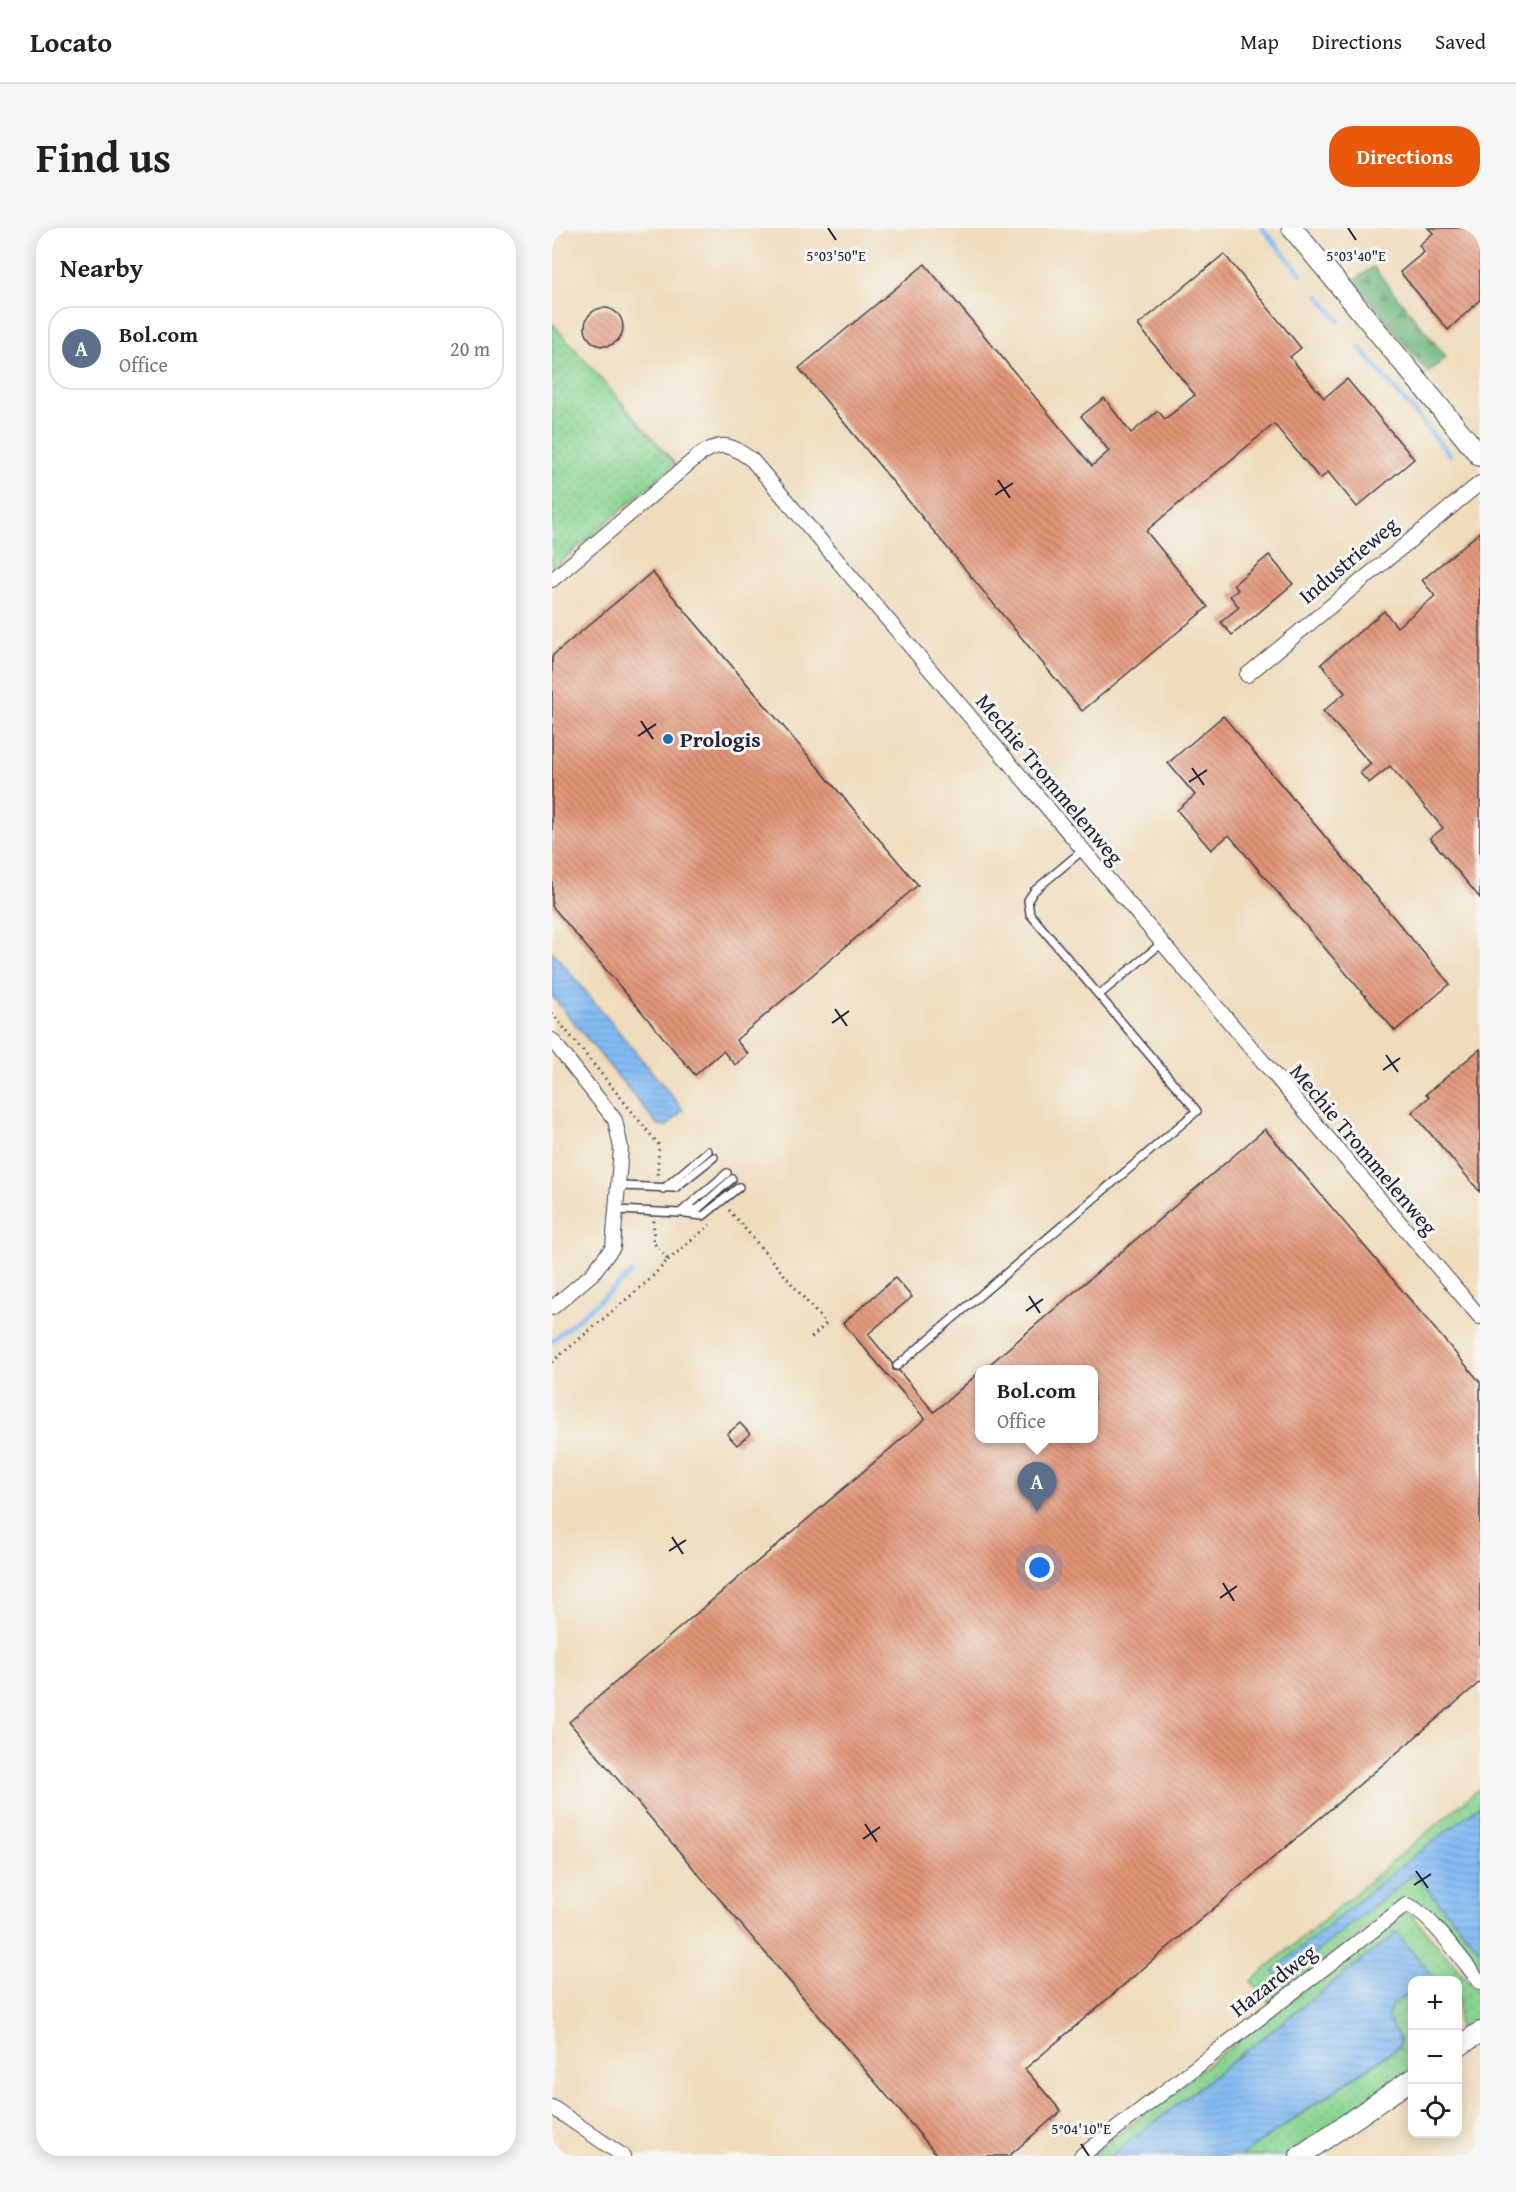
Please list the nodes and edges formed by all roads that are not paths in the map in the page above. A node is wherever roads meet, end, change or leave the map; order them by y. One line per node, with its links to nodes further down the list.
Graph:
1 (1292, 228): 2 (street)
2 (1480, 456)
3 (1480, 483): 5 (street, Industrieweg)
4 (552, 580): 6 (street, Mechie Trommelenweg)
5 (1247, 675)
6 (1083, 850): 7 (street, Mechie Trommelenweg); 8 (lane)
7 (1162, 943): 8 (lane); 18 (street, Mechie Trommelenweg)
8 (1099, 995): 19 (lane)
9 (552, 1040): 13 (street)
10 (711, 1154): 13 (lane)
11 (727, 1173): 16 (lane)
12 (732, 1179): 16 (lane)
13 (620, 1186): 15 (street)
14 (739, 1187): 16 (lane)
15 (617, 1210): 16 (lane); 17 (street)
16 (680, 1213)
17 (552, 1308)
18 (1480, 1317)
19 (897, 1366)
20 (1480, 1982): 26 (street, Hazardweg)
21 (1480, 2032): 22 (street)
22 (1462, 2044)
23 (1408, 2082): 27 (street)
24 (552, 2107): 25 (street)
25 (623, 2156)
26 (1081, 2156)
27 (1300, 2156)

